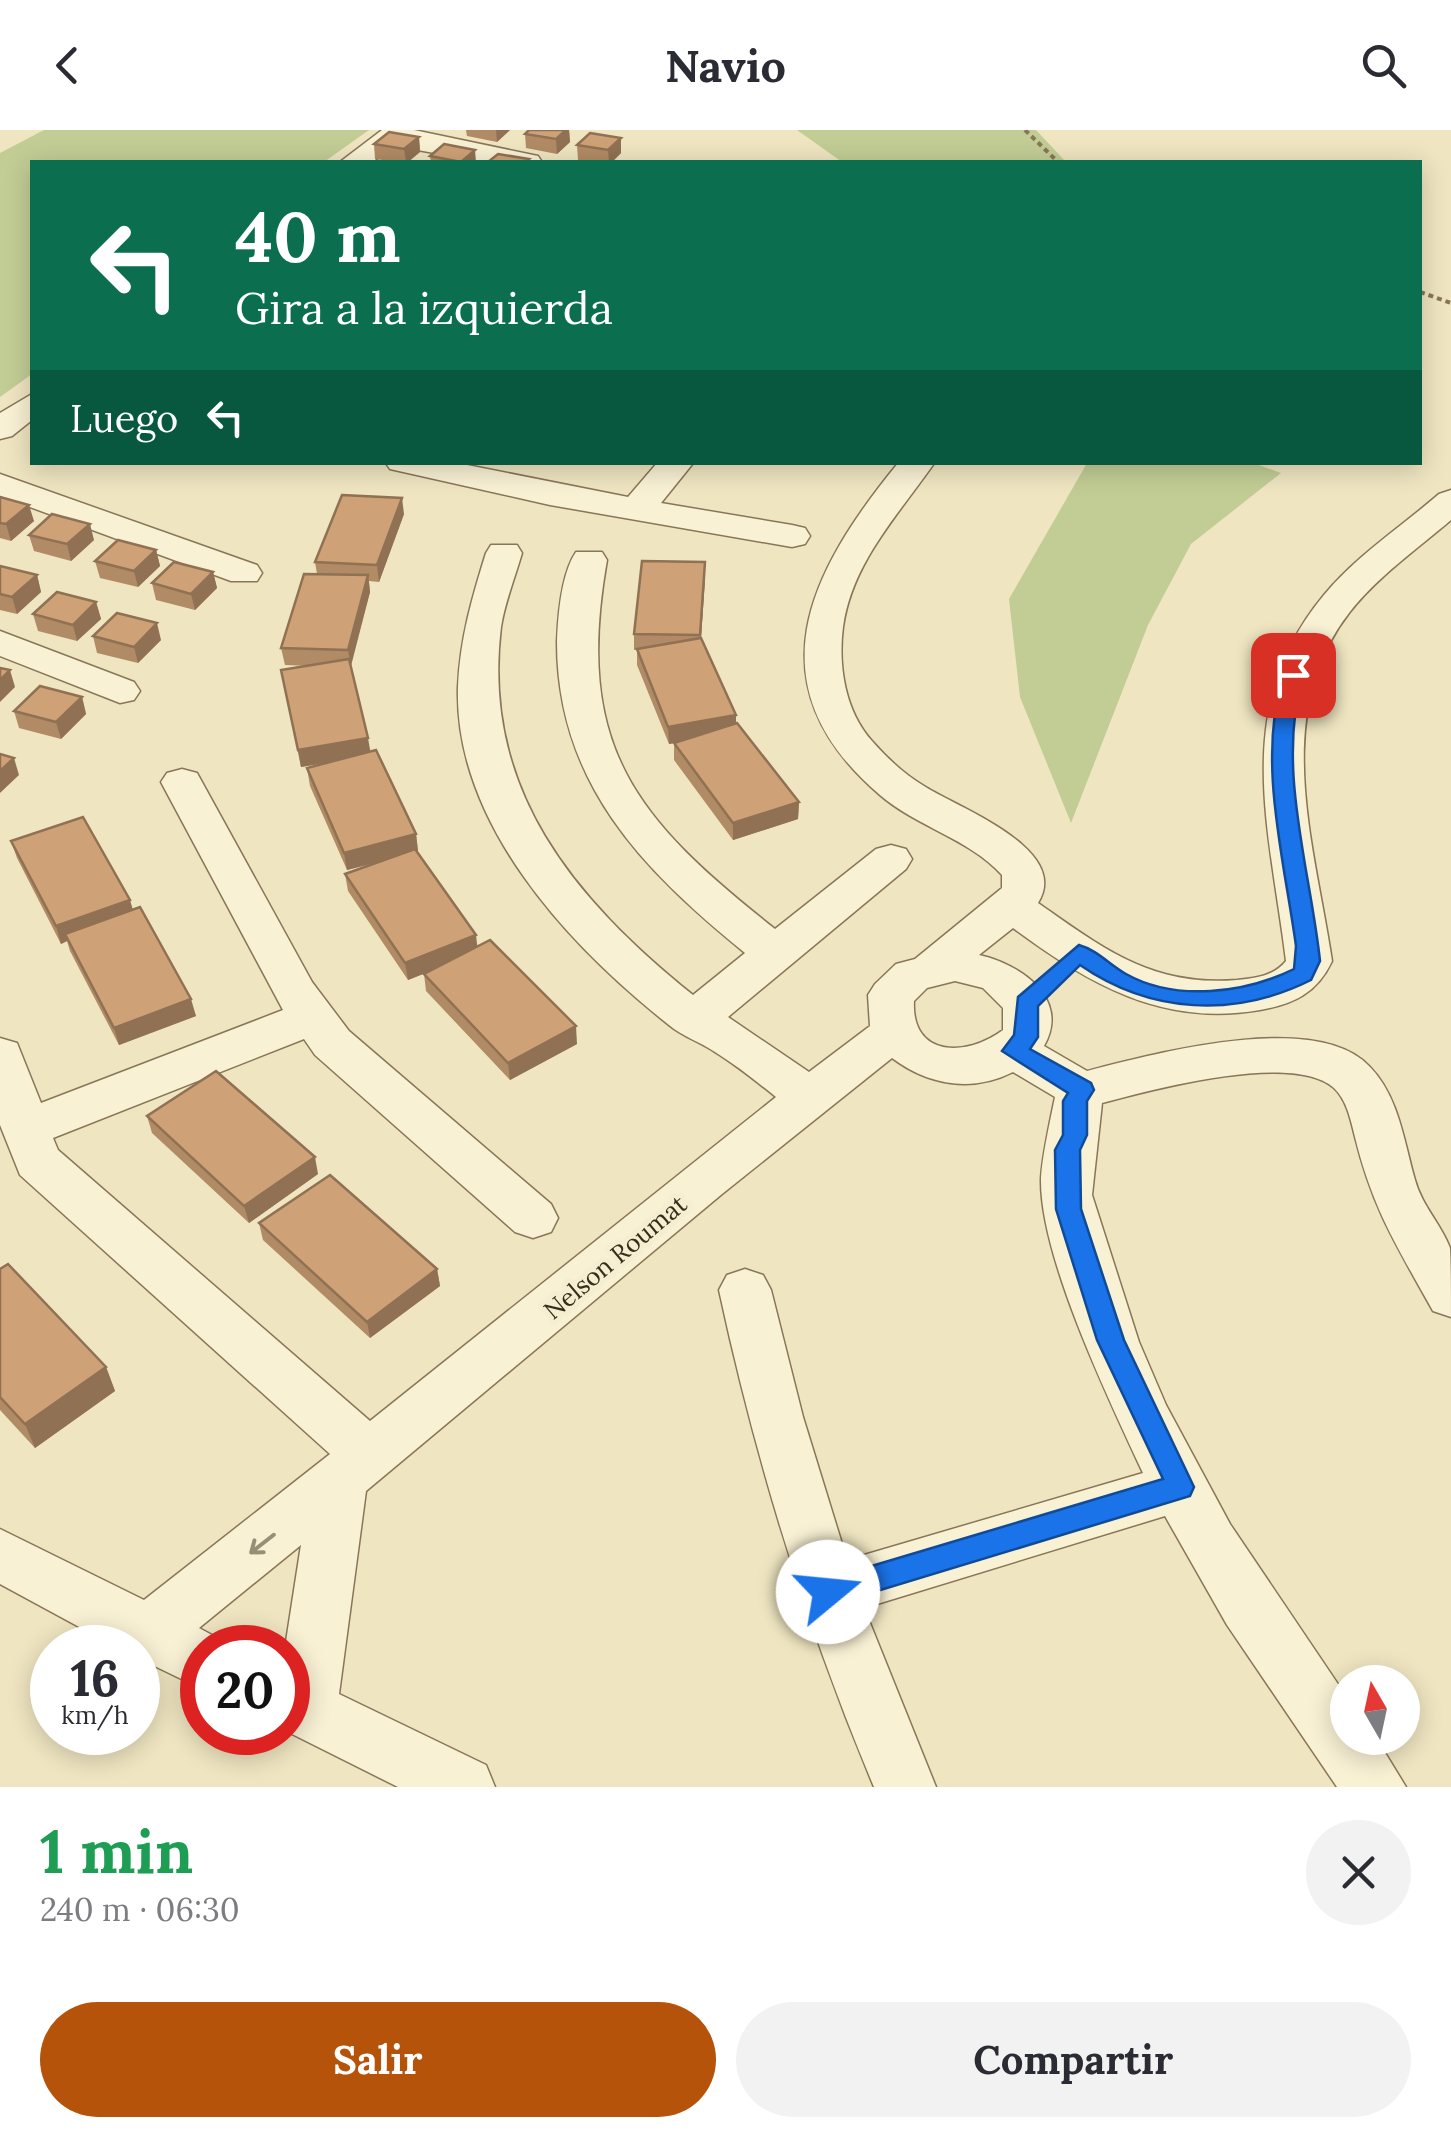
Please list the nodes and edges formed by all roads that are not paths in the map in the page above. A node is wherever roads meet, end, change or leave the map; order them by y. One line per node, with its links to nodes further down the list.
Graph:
1 (395, 134): 2 (street); 3 (street)
2 (357, 160)
3 (518, 160)
4 (30, 406): 5 (street)
5 (0, 429)
6 (416, 465): 11 (street)
7 (576, 465): 11 (street)
8 (673, 465): 13 (street)
9 (916, 465): 22 (street)
10 (0, 484): 17 (street)
11 (550, 494): 13 (street)
12 (1451, 501): 24 (street)
13 (636, 509): 14 (street)
14 (792, 536)
15 (504, 553): 27 (street)
16 (589, 560): 23 (street)
17 (244, 573)
18 (0, 642): 19 (street)
19 (120, 691)
20 (182, 782): 26 (street)
21 (890, 859): 23 (street)
22 (1012, 906): 24 (street); 25 (street)
23 (776, 953): 27 (street)
24 (1079, 953): 28 (street)
25 (932, 966): 28 (street); 29 (street)
26 (314, 1018): 33 (street); 34 (street)
27 (693, 1020): 32 (street)
28 (1020, 1027): 29 (street); 31 (street)
29 (893, 1034): 32 (street, Nelson Roumat)
30 (0, 1054): 33 (street)
31 (1082, 1090): 36 (street); 38 (street)
32 (809, 1097): 37 (street, Nelson Roumat)
33 (26, 1129): 37 (street)
34 (532, 1218)
35 (744, 1290): 40 (street)
36 (1451, 1296)
37 (356, 1471): 42 (street, Nelson Roumat, one-way to 42); 43 (street)
38 (1180, 1487): 40 (street); 47 (street)
39 (0, 1555): 41 (street)
40 (828, 1592): 46 (street)
41 (129, 1625)
42 (158, 1625)
43 (310, 1654)
44 (310, 1712): 45 (street)
45 (464, 1787)
46 (905, 1787)
47 (1375, 1787)

